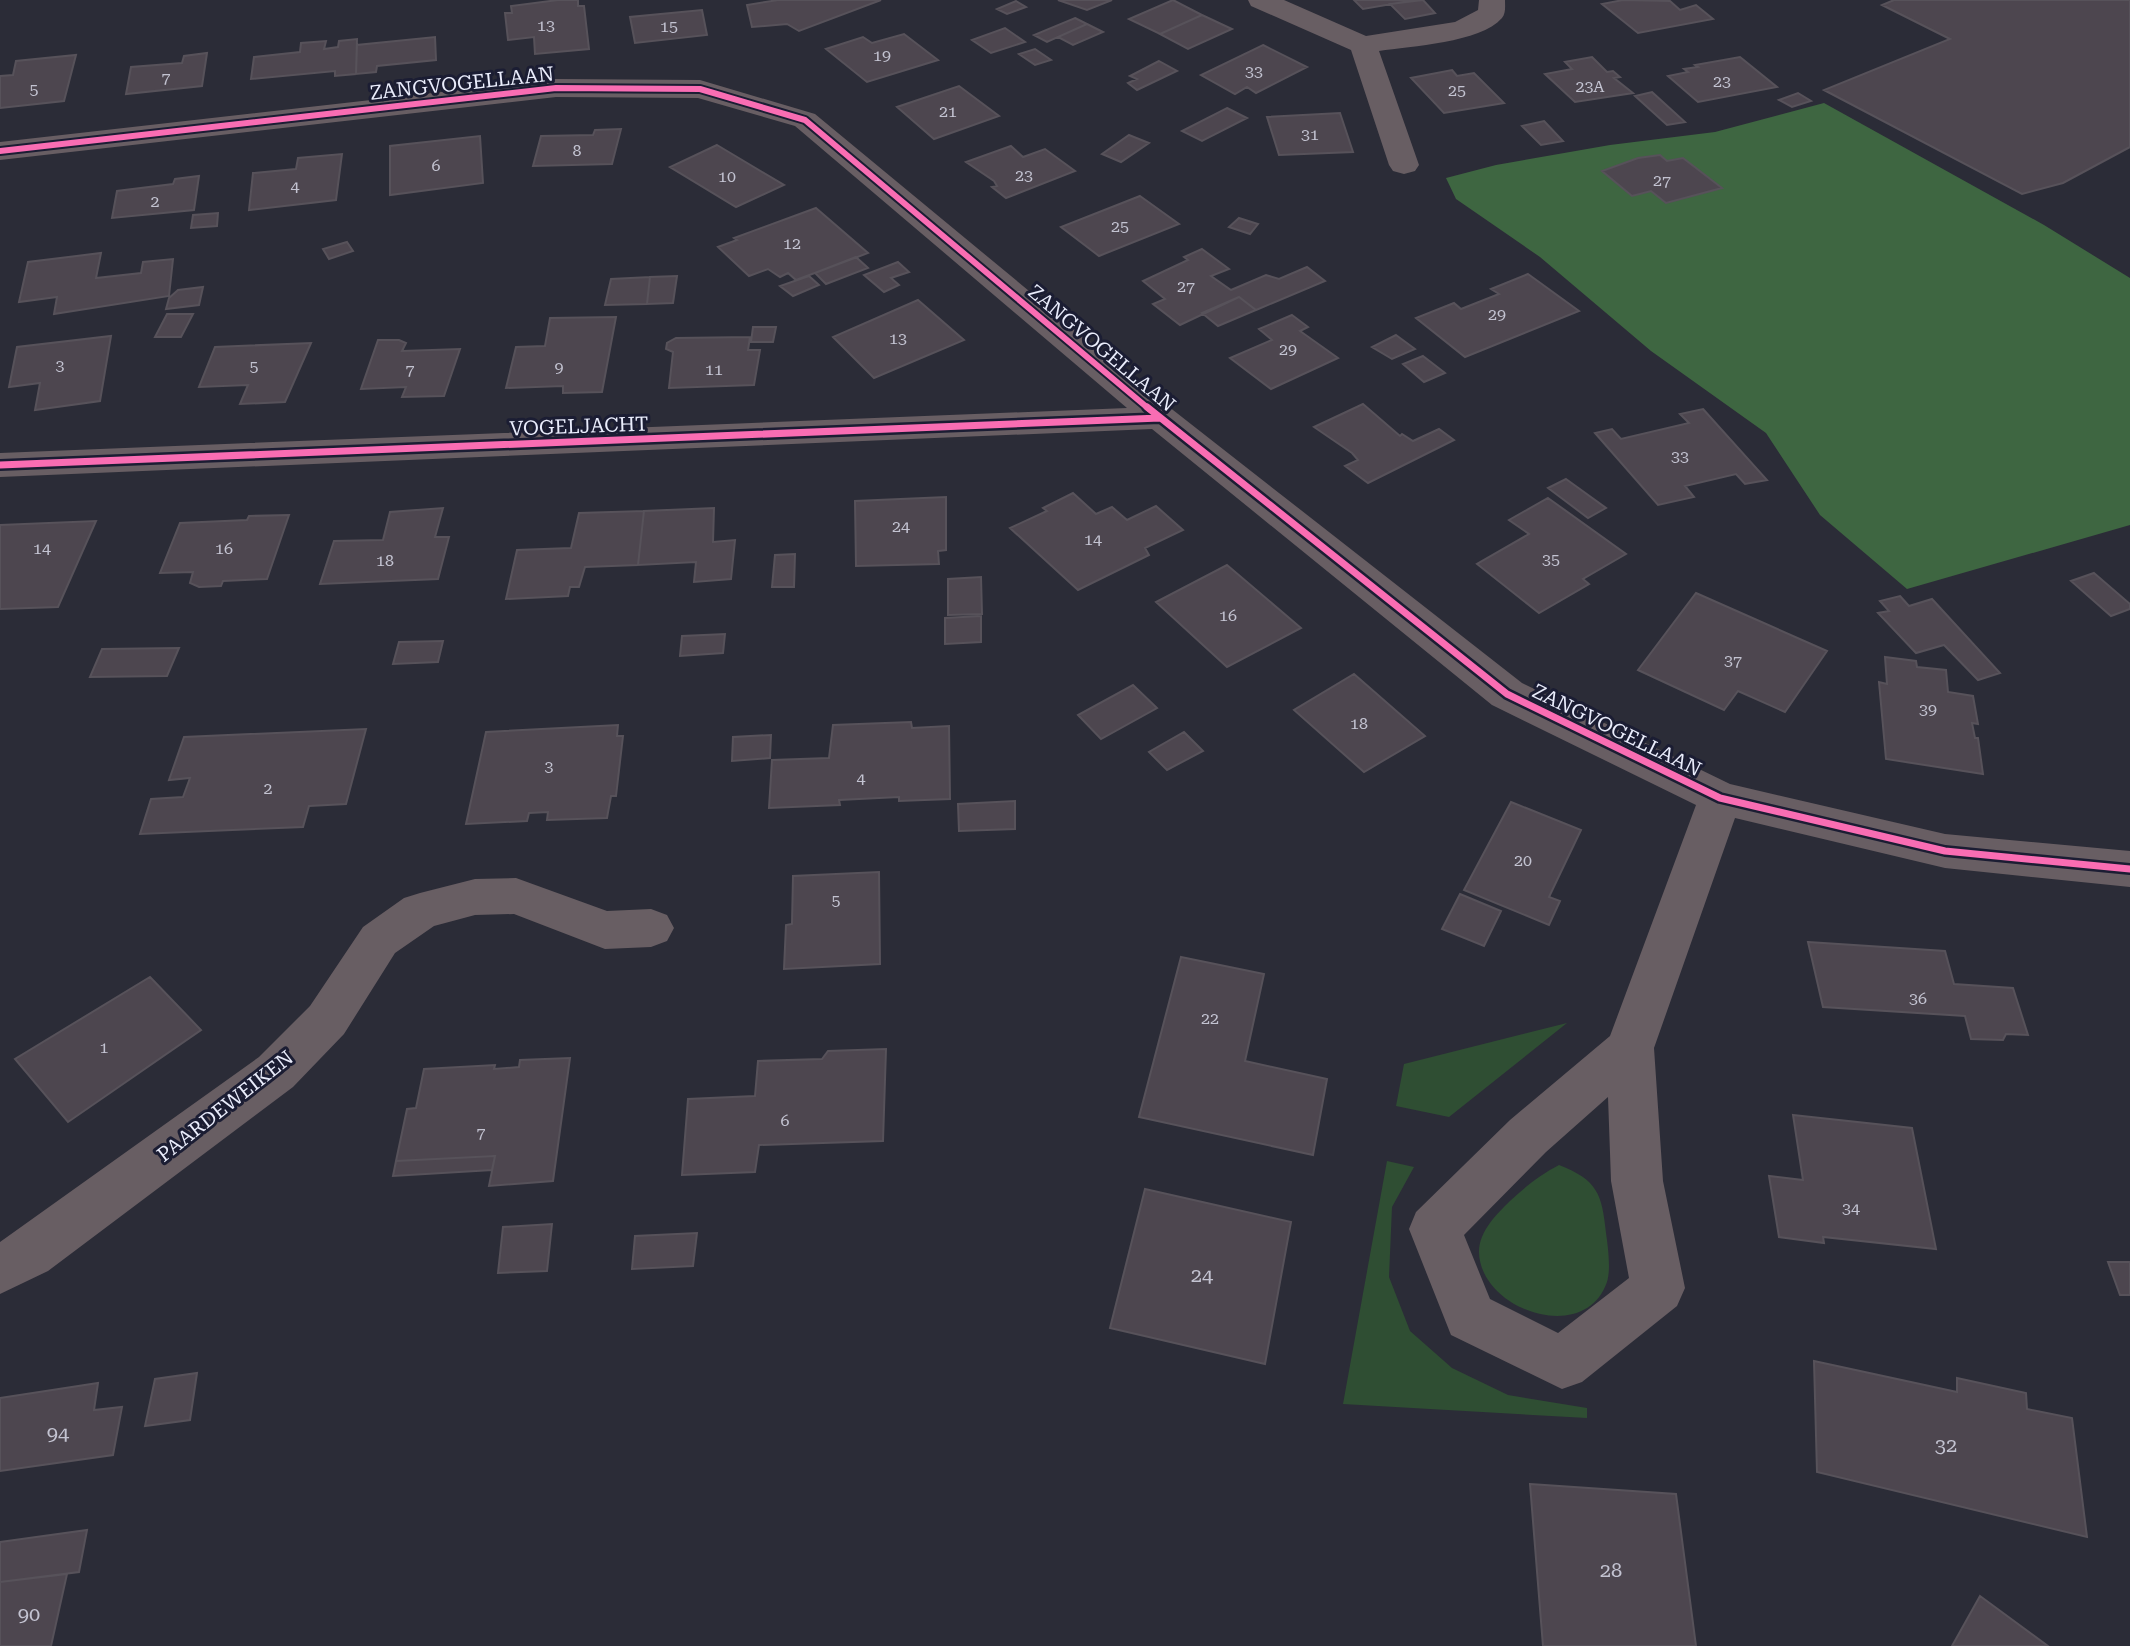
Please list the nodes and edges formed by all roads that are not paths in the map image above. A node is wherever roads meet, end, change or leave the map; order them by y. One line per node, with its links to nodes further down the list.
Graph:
1 (1261, 0): 3 (street)
2 (1492, 0): 3 (street)
3 (1363, 45): 5 (street)
4 (0, 151): 6 (street, ZANGVOGELLAAN)
5 (1404, 165)
6 (1160, 418): 7 (street, VOGELJACHT); 8 (street, ZANGVOGELLAAN)
7 (0, 465)
8 (1720, 798): 9 (street, ZANGVOGELLAAN); 11 (street)
9 (2130, 869)
10 (651, 928): 12 (street, PAARDEWEIKEN)
11 (1630, 1048): 11 (street)
12 (0, 1269)

